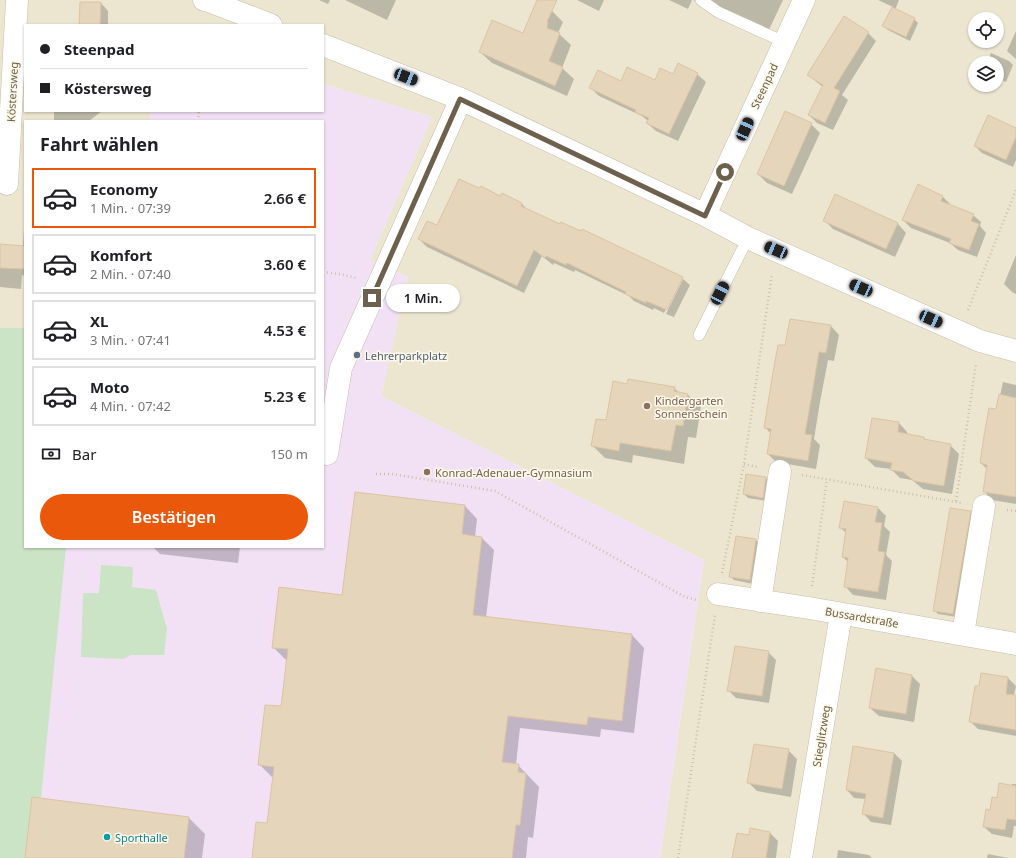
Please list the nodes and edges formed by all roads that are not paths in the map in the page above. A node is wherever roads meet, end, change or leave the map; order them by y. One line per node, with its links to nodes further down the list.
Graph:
1 (17, 0): 9 (street, Köstersweg)
2 (204, 0): 5 (street)
3 (701, 0): 6 (lane)
4 (804, 0): 6 (street, Steenpad)
5 (268, 24)
6 (784, 42): 10 (street, Steenpad)
7 (324, 45): 8 (street)
8 (460, 99): 10 (street); 14 (street)
9 (7, 184)
10 (705, 216): 11 (street)
11 (748, 238): 12 (lane); 13 (street)
12 (699, 335)
13 (1016, 351)
14 (327, 454)
15 (780, 471): 18 (street)
16 (984, 506): 20 (street)
17 (717, 600): 18 (street, Bussardstraße)
18 (760, 601): 19 (street, Bussardstraße)
19 (841, 614): 20 (street, Bussardstraße); 22 (street, Stieglitzweg)
20 (963, 634): 21 (street, Bussardstraße)
21 (1016, 644)
22 (801, 858)

